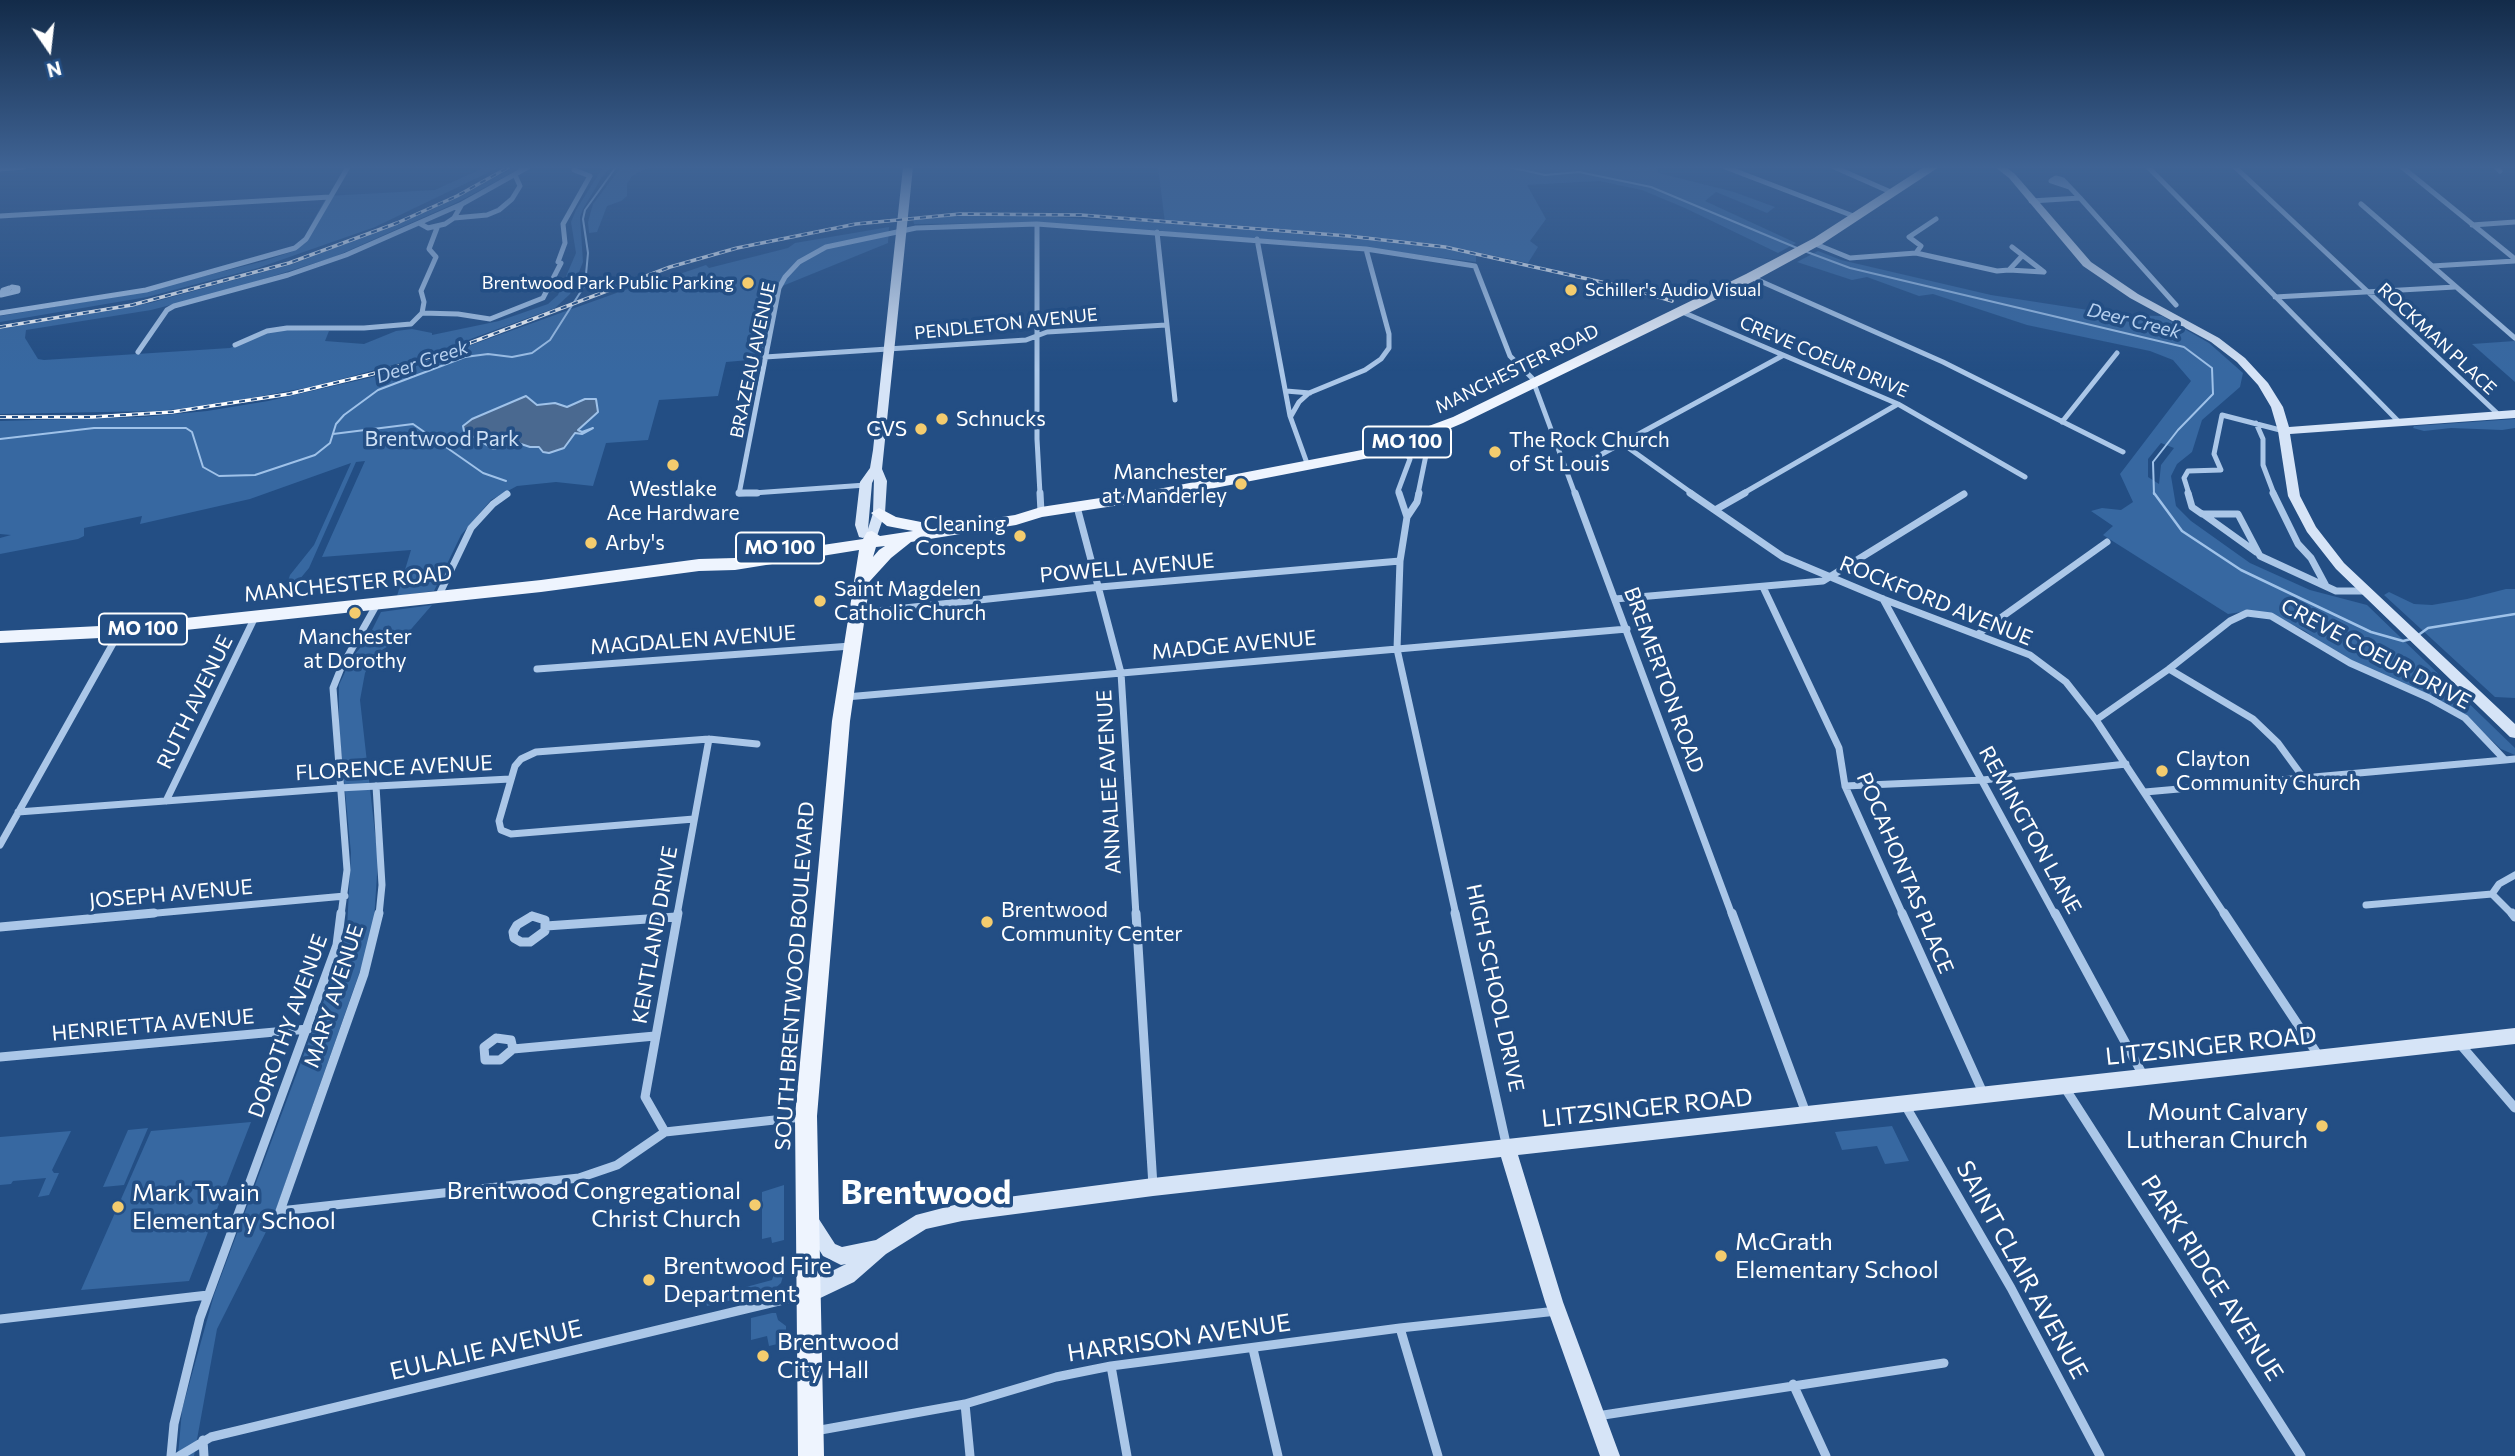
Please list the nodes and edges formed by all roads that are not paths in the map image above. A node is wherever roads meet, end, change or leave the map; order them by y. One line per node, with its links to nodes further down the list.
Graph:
1 (306, 235): 36 (street)
2 (393, 235): 43 (street)
3 (434, 235): 37 (street)
4 (564, 235): 37 (street)
5 (880, 235): 46 (street, BRAZEAU AVENUE)
6 (902, 235): 42 (main road, SOUTH BRENTWOOD BOULEVARD)
7 (1037, 235): 39 (street)
8 (1157, 235): 38 (street)
9 (1199, 235): 18 (street, BRAZEAU AVENUE)
10 (1826, 235): 19 (main road, MANCHESTER ROAD / MO 100)
11 (1912, 235): 22 (street)
12 (2061, 235): 58 (main road)
13 (2113, 235): 34 (street)
14 (2214, 235): 32 (street)
15 (2307, 235): 30 (street, ROCKMAN PLACE)
16 (2396, 235): 25 (street)
17 (2484, 235): 24 (street)
18 (1257, 239): 21 (street, BRAZEAU AVENUE); 48 (street)
19 (1811, 244): 22 (street); 28 (main road, MANCHESTER ROAD / MO 100)
20 (2012, 247): 23 (street)
21 (1366, 249): 26 (street, BRAZEAU AVENUE); 49 (street)
22 (1916, 253): 27 (street)
23 (2022, 256): 27 (street); 27 (street)
24 (2515, 260): 25 (street)
25 (2432, 266): 29 (street)
26 (1475, 267): 47 (street, BREMERTON ROAD)
27 (2009, 270)
28 (1751, 277): 35 (main road, MANCHESTER ROAD / MO 100); 55 (street)
29 (2455, 287): 30 (street); 40 (street)
30 (2367, 292): 32 (street); 53 (street, ROCKMAN PLACE)
31 (6, 296): 33 (street)
32 (2275, 297): 57 (street)
33 (0, 303)
34 (2176, 305)
35 (1680, 311): 45 (street, CREVE COEUR DRIVE); 47 (main road, MANCHESTER ROAD / MO 100)
36 (0, 313)
37 (422, 313): 41 (street)
38 (1166, 325): 39 (street, PENDLETON AVENUE); 50 (street)
39 (1037, 335): 42 (street, PENDLETON AVENUE); 72 (street)
40 (2515, 338)
41 (235, 345)
42 (890, 349): 46 (street, PENDLETON AVENUE); 64 (main road, SOUTH BRENTWOOD BOULEVARD)
43 (138, 352)
44 (2117, 353): 55 (street)
45 (1782, 356): 51 (street, CREVE COEUR DRIVE); 61 (street)
46 (765, 357): 67 (street, BRAZEAU AVENUE)
47 (1533, 383): 59 (main road, MANCHESTER ROAD / MO 100); 65 (street, BREMERTON ROAD)
48 (1286, 391): 49 (street); 54 (street)
49 (1310, 393): 54 (street)
50 (1175, 400)
51 (1898, 404): 66 (street, CREVE COEUR DRIVE); 71 (street)
52 (2515, 414): 53 (main road)
53 (2498, 415): 57 (main road)
54 (1290, 416): 63 (street)
55 (2062, 422): 62 (street)
56 (2256, 423): 58 (street); 74 (street); 85 (street)
57 (2400, 423): 58 (main road)
58 (2284, 431): 86 (main road)
59 (1415, 438): 60 (main road, MANCHESTER ROAD / MO 100); 75 (street, HIGH SCHOOL DRIVE)
60 (1400, 444): 63 (main road, MANCHESTER ROAD / MO 100); 75 (street, HIGH SCHOOL DRIVE)
61 (1623, 444): 65 (street); 71 (street, ROCKFORD AVENUE)
62 (2123, 452)
63 (1308, 466): 70 (main road, MANCHESTER ROAD / MO 100)
64 (876, 469): 67 (main road, SOUTH BRENTWOOD BOULEVARD); 73 (main road, SOUTH BRENTWOOD BOULEVARD)
65 (1569, 472): 88 (street, BREMERTON ROAD)
66 (2025, 477)
67 (866, 485): 77 (main road, SOUTH BRENTWOOD BOULEVARD)
68 (1964, 494): 81 (street)
69 (507, 495): 87 (street)
70 (1077, 507): 72 (main road, MANCHESTER ROAD / MO 100); 83 (street, ANNALEE AVENUE)
71 (1715, 510): 81 (street, ROCKFORD AVENUE)
72 (1041, 512): 76 (main road, MANCHESTER ROAD / MO 100)
73 (879, 513): 76 (main road); 77 (main road, SOUTH BRENTWOOD BOULEVARD)
74 (2203, 514): 79 (street); 79 (street)
75 (1407, 517): 80 (street, HIGH SCHOOL DRIVE)
76 (913, 531): 77 (main road, MANCHESTER ROAD / MO 100); 82 (main road)
77 (868, 537): 82 (main road, SOUTH BRENTWOOD BOULEVARD); 87 (main road, MANCHESTER ROAD / MO 100)
78 (2107, 542): 95 (street)
79 (2260, 554): 85 (street)
80 (1400, 561): 83 (street, POWELL AVENUE); 98 (street, HIGH SCHOOL DRIVE)
81 (1830, 578): 84 (street); 89 (street, ROCKFORD AVENUE)
82 (862, 579): 91 (main road, SOUTH BRENTWOOD BOULEVARD)
83 (1100, 587): 91 (street, POWELL AVENUE); 101 (street, ANNALEE AVENUE)
84 (1763, 587): 88 (street); 114 (street, POCAHONTAS PLACE)
85 (2327, 587): 86 (street)
86 (2367, 591): 104 (main road)
87 (438, 598): 90 (main road, MANCHESTER ROAD / MO 100)
88 (1615, 599): 93 (street, BREMERTON ROAD)
89 (1883, 599): 95 (street, ROCKFORD AVENUE); 111 (street, REMINGTON LANE)
90 (377, 604): 92 (main road, MANCHESTER ROAD / MO 100); 115 (street, DOROTHY AVENUE)
91 (858, 613): 97 (main road, SOUTH BRENTWOOD BOULEVARD)
92 (256, 617): 94 (main road, MANCHESTER ROAD / MO 100); 117 (street, RUTH AVENUE)
93 (1627, 629): 98 (street, MADGE AVENUE); 141 (street, BREMERTON ROAD)
94 (120, 631): 96 (main road, MANCHESTER ROAD / MO 100); 118 (street)
95 (1978, 634): 103 (street, ROCKFORD AVENUE)
96 (0, 637)
97 (852, 646): 99 (street, MAGDALEN AVENUE); 102 (main road, SOUTH BRENTWOOD BOULEVARD)
98 (1397, 649): 101 (street, MADGE AVENUE); 144 (street, HIGH SCHOOL DRIVE)
99 (537, 668)
100 (2169, 668): 103 (street); 108 (street, CREVE COEUR DRIVE); 112 (street)
101 (1121, 673): 102 (street, MADGE AVENUE); 145 (street, ANNALEE AVENUE)
102 (845, 697): 142 (main road, SOUTH BRENTWOOD BOULEVARD)
103 (2096, 720): 109 (street, ROCKFORD AVENUE)
104 (2515, 733)
105 (709, 739): 106 (street, FLORENCE AVENUE); 110 (street, FLORENCE AVENUE); 119 (street, KENTLAND DRIVE)
106 (757, 744)
107 (2515, 759): 108 (street)
108 (2505, 760): 112 (street)
109 (2126, 764): 111 (street); 116 (street, ROCKFORD AVENUE)
110 (510, 779): 113 (street, FLORENCE AVENUE); 119 (street)
111 (1983, 780): 114 (street); 136 (street, REMINGTON LANE)
112 (2305, 780): 116 (street)
113 (376, 786): 115 (street, FLORENCE AVENUE); 143 (street, MARY AVENUE)
114 (1845, 786): 138 (street, POCAHONTAS PLACE)
115 (339, 788): 117 (street, FLORENCE AVENUE); 123 (street, DOROTHY AVENUE)
116 (2146, 792): 135 (street, ROCKFORD AVENUE)
117 (166, 802): 118 (street, FLORENCE AVENUE)
118 (18, 813): 120 (street)
119 (694, 819): 125 (street, KENTLAND DRIVE)
120 (1, 840)
121 (2515, 875): 122 (street)
122 (2491, 894): 124 (street); 126 (street)
123 (345, 896): 128 (street, JOSEPH AVENUE); 129 (street, DOROTHY AVENUE)
124 (2366, 905)
125 (676, 917): 127 (street); 130 (street, KENTLAND DRIVE)
126 (2515, 917)
127 (546, 926)
128 (0, 927)
129 (308, 1029): 134 (street, HENRIETTA AVENUE); 149 (street, DOROTHY AVENUE)
130 (654, 1036): 133 (street); 143 (street, KENTLAND DRIVE)
131 (2515, 1036): 132 (main road, LITZSINGER ROAD)
132 (2458, 1042): 135 (main road, LITZSINGER ROAD); 140 (street)
133 (513, 1049)
134 (0, 1057)
135 (2321, 1058): 136 (main road, LITZSINGER ROAD)
136 (2144, 1078): 137 (main road, LITZSINGER ROAD)
137 (2065, 1087): 138 (main road, LITZSINGER ROAD); 171 (street, PARK RIDGE AVENUE)
138 (1984, 1095): 139 (main road, LITZSINGER ROAD)
139 (1905, 1105): 141 (main road, LITZSINGER ROAD); 170 (street, SAINT CLAIR AVENUE)
140 (2515, 1108)
141 (1807, 1115): 144 (main road, LITZSINGER ROAD)
142 (806, 1116): 143 (street); 146 (main road, SOUTH BRENTWOOD BOULEVARD)
143 (665, 1132)
144 (1507, 1149): 145 (main road, LITZSINGER ROAD); 150 (main road, HIGH SCHOOL DRIVE)
145 (1153, 1187): 147 (main road, LITZSINGER ROAD)
146 (807, 1214): 147 (main road); 148 (main road, SOUTH BRENTWOOD BOULEVARD)
147 (880, 1248): 148 (main road, LITZSINGER ROAD)
148 (807, 1294): 159 (street, EULALIE AVENUE); 160 (main road, SOUTH BRENTWOOD BOULEVARD)
149 (208, 1295): 151 (street); 161 (street, DOROTHY AVENUE)
150 (1558, 1311): 152 (street, HARRISON AVENUE); 158 (main road, HIGH SCHOOL DRIVE)
151 (0, 1320)
152 (1400, 1328): 153 (street, HARRISON AVENUE); 167 (street)
153 (1253, 1349): 155 (street, HARRISON AVENUE); 166 (street)
154 (1944, 1363): 156 (street)
155 (1111, 1366): 157 (street, HARRISON AVENUE); 165 (street)
156 (1793, 1384): 158 (street); 169 (street)
157 (965, 1404): 160 (street, HARRISON AVENUE); 164 (street)
158 (1597, 1416): 168 (main road, HIGH SCHOOL DRIVE)
159 (203, 1440): 162 (street, EULALIE AVENUE); 163 (street)
160 (811, 1444)
161 (172, 1456)
162 (179, 1456)
163 (204, 1456)
164 (970, 1456)
165 (1127, 1456)
166 (1278, 1456)
167 (1438, 1456)
168 (1610, 1456)
169 (1826, 1456)
170 (2100, 1456)
171 (2301, 1456)

